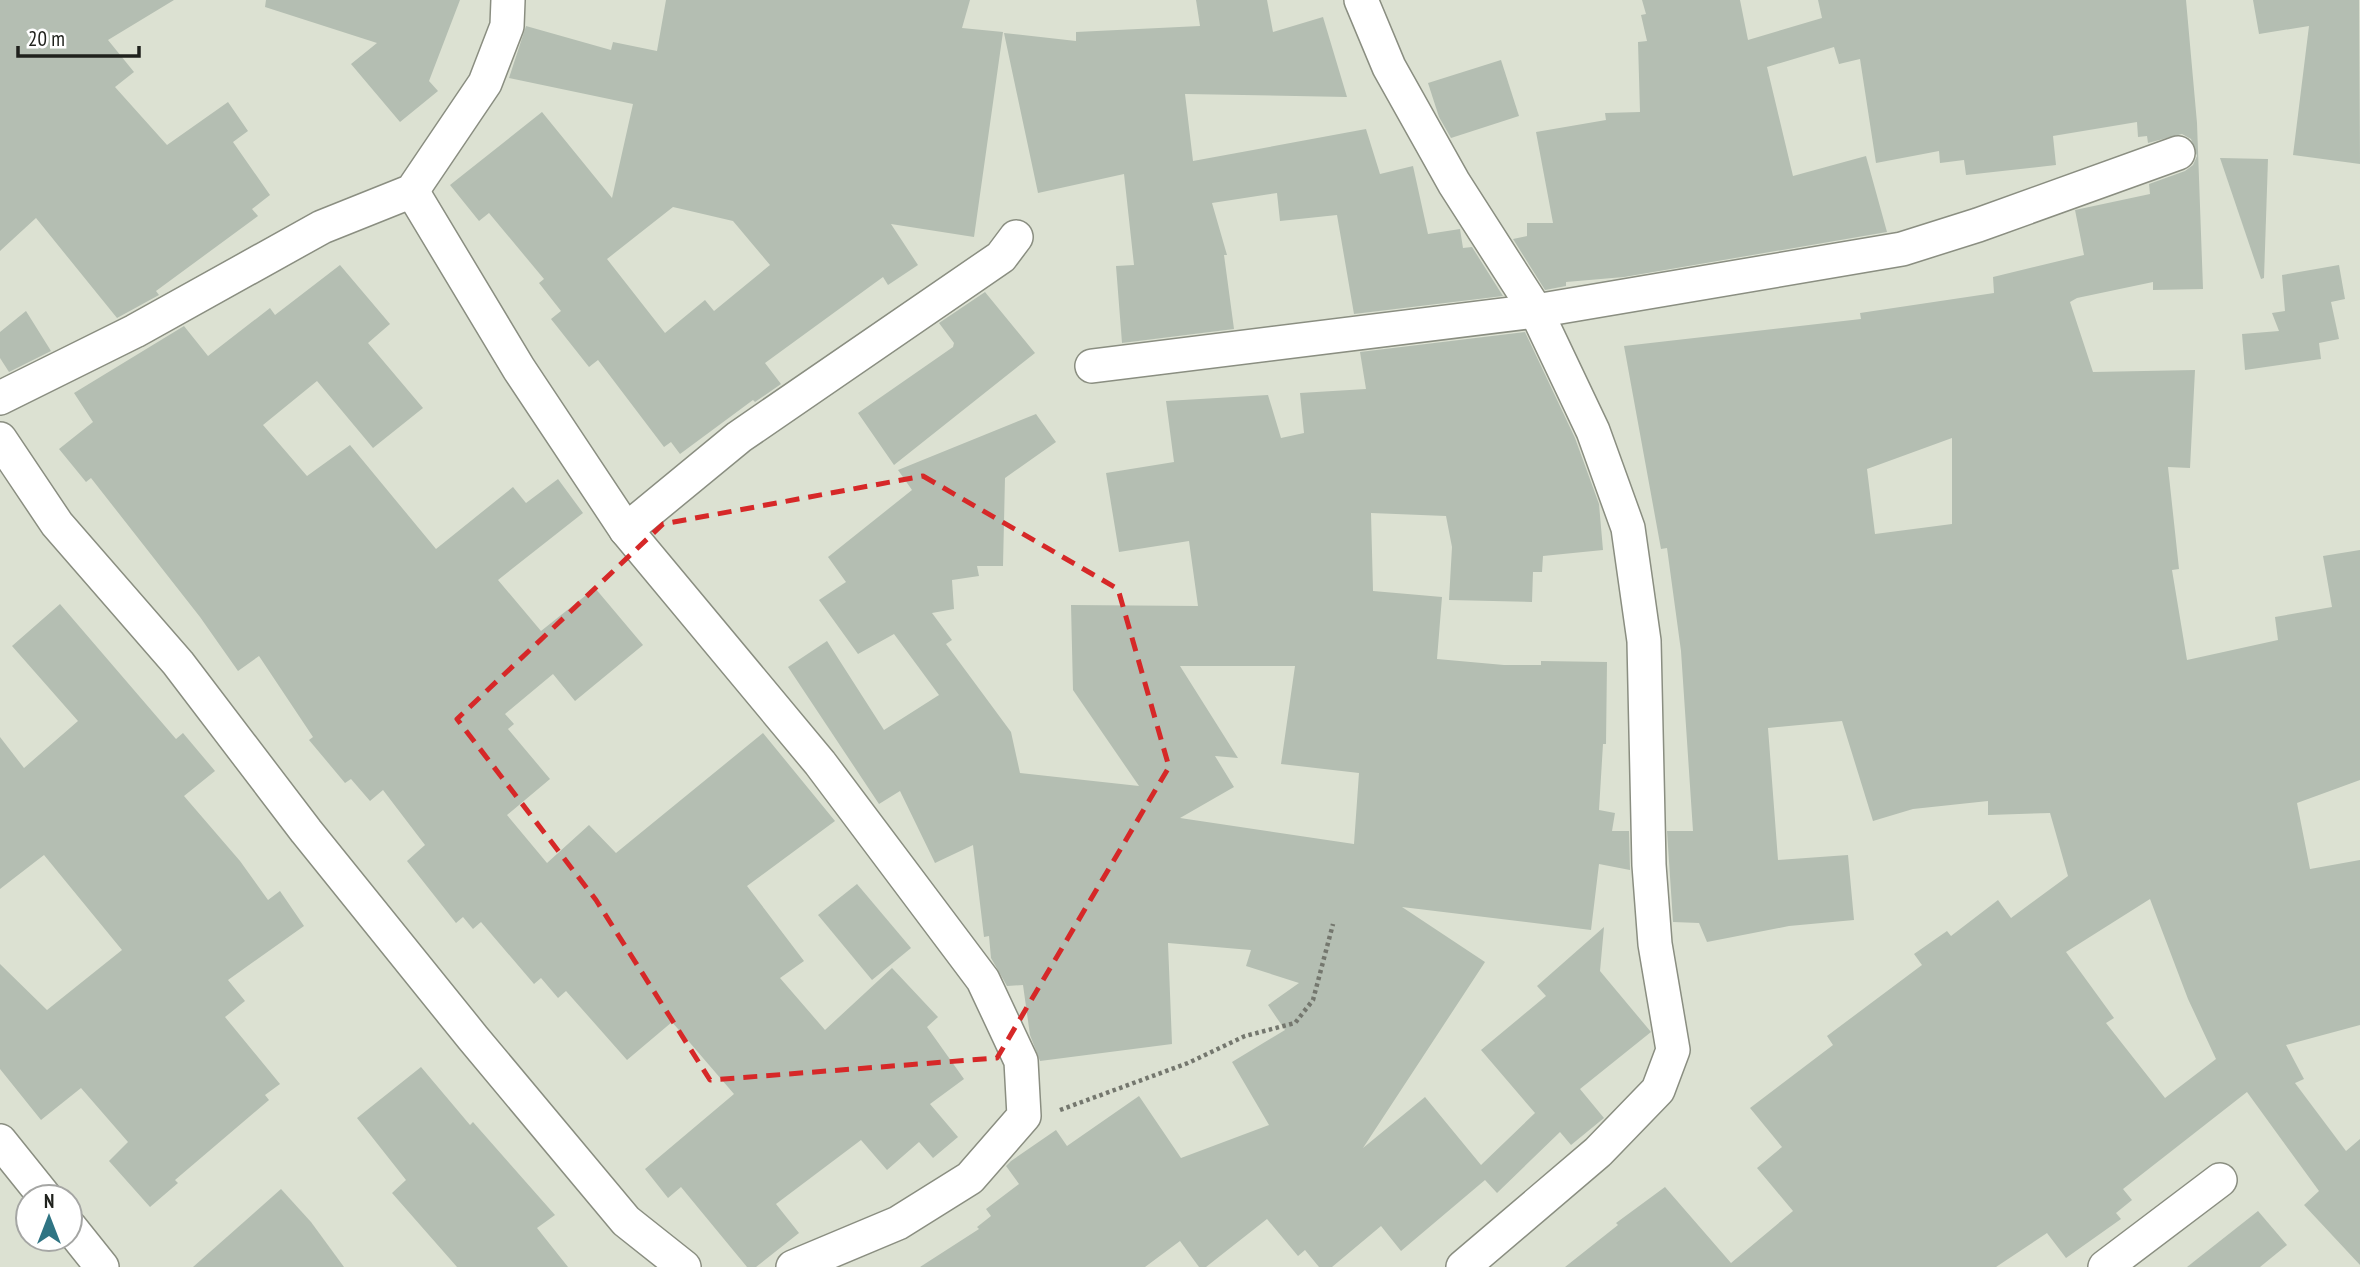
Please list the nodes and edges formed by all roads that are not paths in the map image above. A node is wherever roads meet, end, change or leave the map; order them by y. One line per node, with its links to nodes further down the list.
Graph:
1 (508, 0): 4 (street)
2 (1361, 0): 6 (street)
3 (2178, 153): 6 (street)
4 (412, 191): 8 (street); 10 (street)
5 (1016, 237): 10 (street)
6 (1536, 311): 7 (street); 18 (street)
7 (1092, 366)
8 (0, 398)
9 (0, 439): 16 (street)
10 (626, 530): 17 (street)
11 (0, 1141): 13 (street)
12 (2220, 1180): 19 (street)
13 (34, 1183)
14 (84, 1244): 15 (street)
15 (102, 1267)
16 (684, 1267)
17 (793, 1267)
18 (1463, 1267)
19 (2105, 1267)

